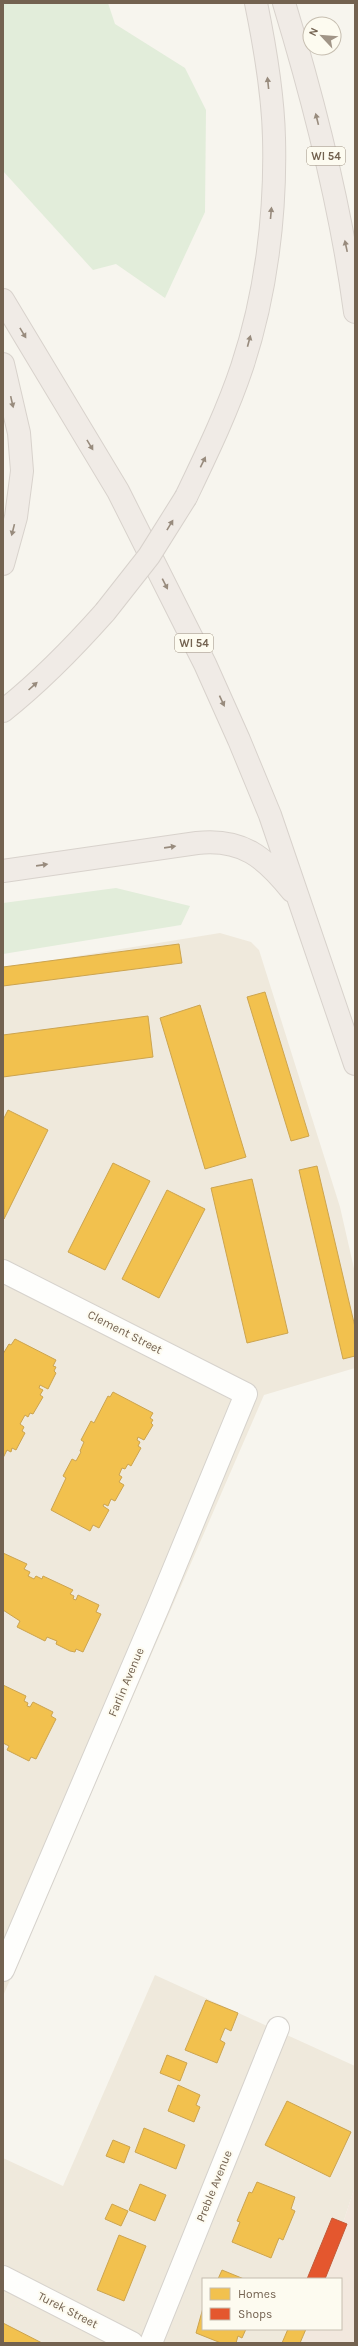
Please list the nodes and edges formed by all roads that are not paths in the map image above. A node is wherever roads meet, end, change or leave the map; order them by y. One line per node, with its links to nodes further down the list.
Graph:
1 (256, 3): 7 (highway, one-way to 1, bridge)
2 (284, 3): 4 (highway, WI 54, one-way to 2)
3 (3, 300): 9 (highway, WI 54, one-way to 9)
4 (355, 312)
5 (3, 364): 6 (highway, one-way to 6)
6 (3, 564)
7 (3, 711)
8 (3, 871): 9 (highway, one-way to 9)
9 (301, 902): 10 (highway, WI 54)
10 (355, 1064)
11 (3, 1271): 12 (street, Clement Street)
12 (246, 1394): 13 (street, Farlin Avenue)
13 (3, 1970)
14 (278, 2028): 17 (street, Preble Avenue)
15 (3, 2277): 16 (street, Turek Street)
16 (132, 2343)
17 (151, 2343)

